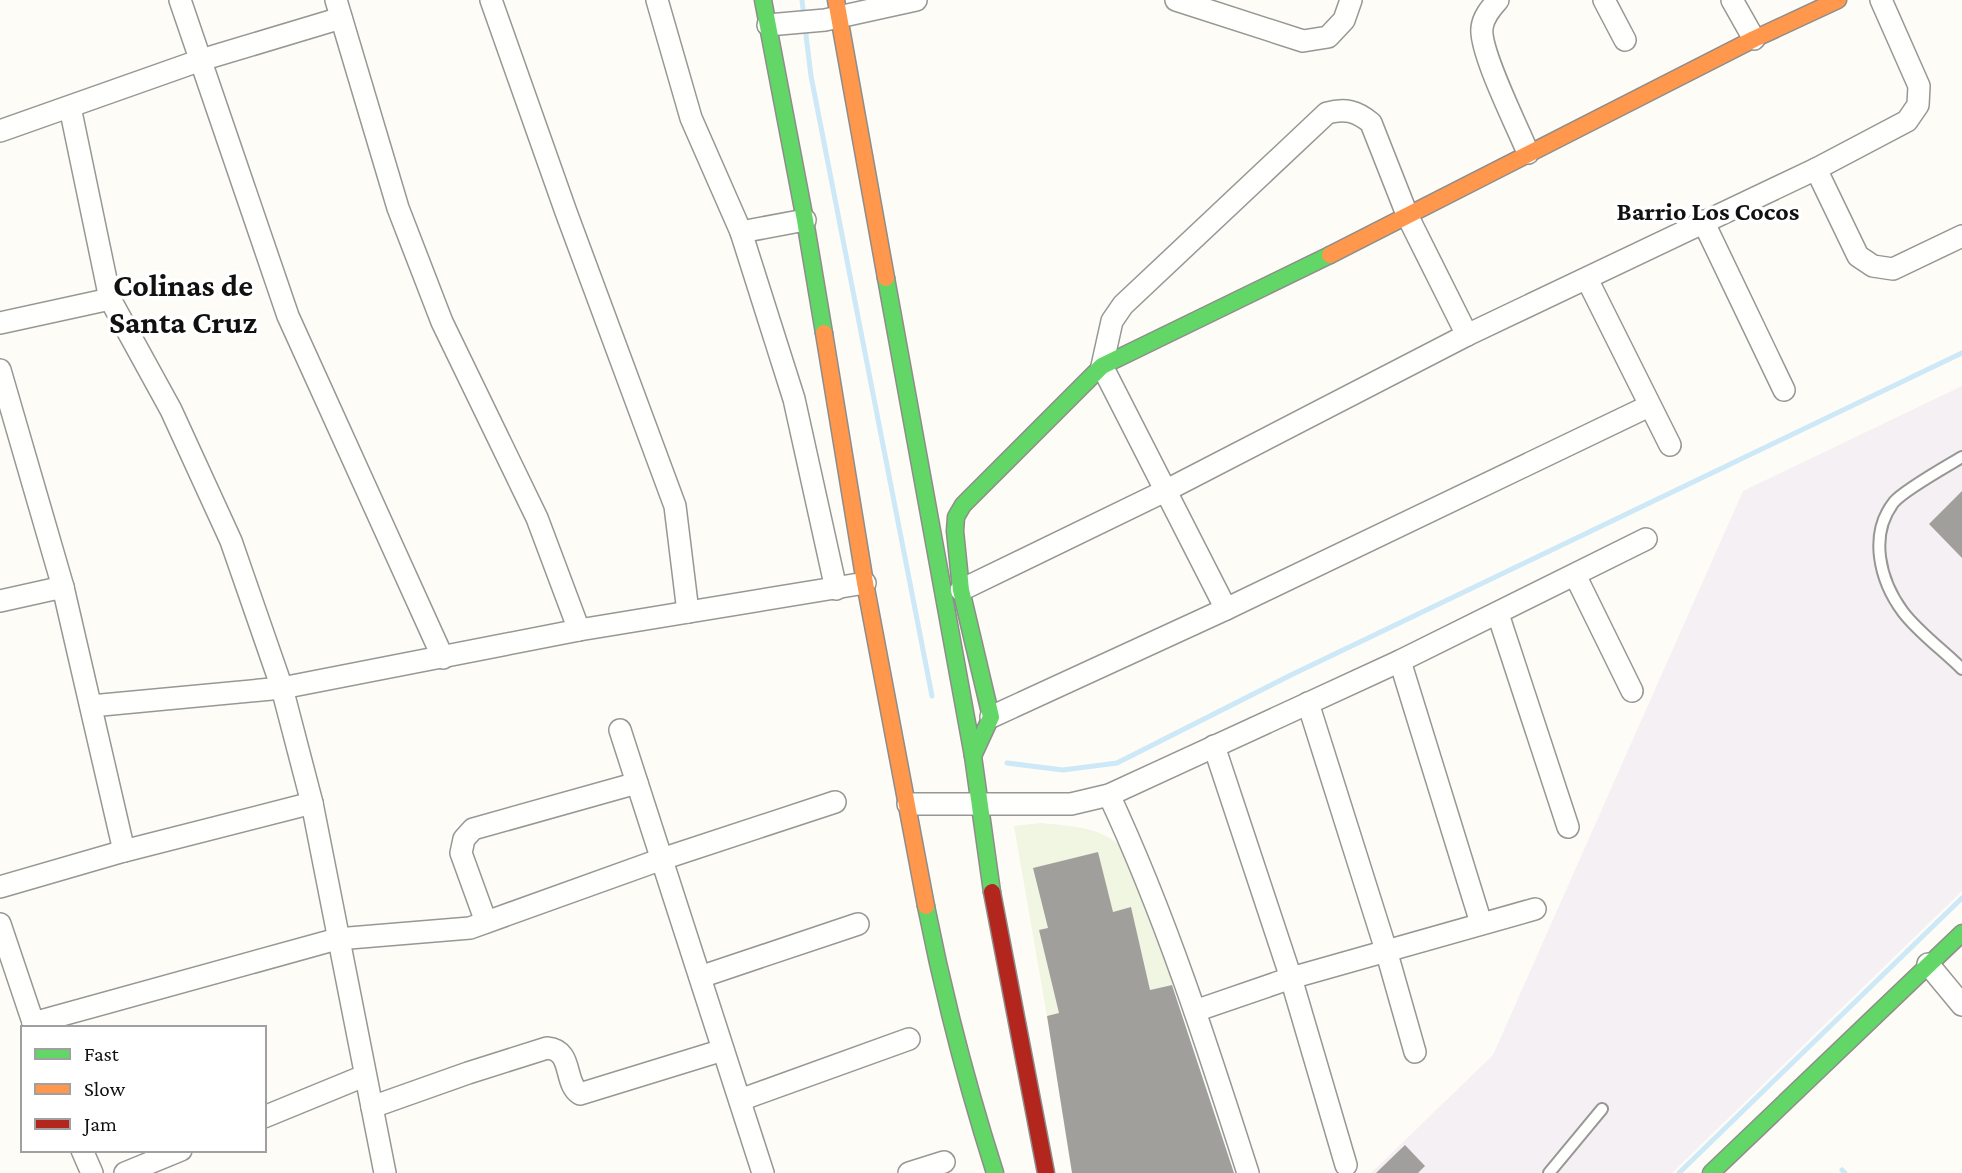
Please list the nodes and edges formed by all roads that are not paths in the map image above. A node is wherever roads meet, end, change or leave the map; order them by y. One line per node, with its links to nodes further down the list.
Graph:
1 (180, 0): 18 (street)
2 (491, 0): 47 (street)
3 (657, 0): 26 (street)
4 (763, 0): 15 (main road)
5 (916, 0): 14 (street)
6 (1176, 0): 7 (street)
7 (1351, 0)
8 (1498, 0): 21 (street)
9 (1604, 0): 17 (street)
10 (1732, 0): 16 (street)
11 (1838, 0): 16 (main road)
12 (1881, 0): 22 (street)
13 (339, 9): 18 (street); 49 (street)
14 (833, 12): 15 (street); 60 (main road)
15 (775, 25): 24 (main road)
16 (1754, 39): 21 (main road)
17 (1625, 40)
18 (201, 60): 19 (street); 50 (street)
19 (70, 107): 20 (street); 29 (street)
20 (0, 131)
21 (1528, 153): 23 (main road)
22 (1816, 169): 25 (street); 27 (street)
23 (1408, 217): 31 (street); 32 (main road); 32 (street)
24 (805, 220): 26 (street); 41 (main road)
25 (1703, 221): 28 (street); 34 (street)
26 (741, 232): 43 (street)
27 (1962, 236)
28 (1587, 279): 31 (street); 35 (street)
29 (110, 299): 30 (street); 53 (street)
30 (0, 323)
31 (1467, 335): 38 (street)
32 (1102, 366): 38 (street); 44 (main road)
33 (0, 370): 42 (street)
34 (1784, 390)
35 (1649, 406): 36 (street); 46 (street)
36 (1670, 445)
37 (1962, 457): 52 (lane)
38 (1165, 491): 44 (street); 46 (street)
39 (1646, 539): 40 (street)
40 (1575, 575): 48 (street); 54 (street)
41 (866, 583): 43 (street); 66 (main road)
42 (63, 587): 45 (street); 56 (street)
43 (836, 589): 47 (street)
44 (961, 590): 57 (main road)
45 (0, 601)
46 (1226, 610): 57 (street)
47 (688, 612): 49 (street)
48 (1498, 614): 51 (street); 67 (street)
49 (579, 630): 50 (street)
50 (443, 658): 53 (street)
51 (1400, 661): 55 (street); 73 (street)
52 (1962, 669)
53 (282, 688): 56 (street); 64 (street)
54 (1632, 691)
55 (1308, 703): 59 (street); 78 (street)
56 (91, 706): 68 (street)
57 (991, 717): 60 (main road)
58 (620, 730): 61 (street)
59 (1214, 746): 62 (street); 81 (street)
60 (972, 756): 65 (main road)
61 (637, 783): 69 (street); 72 (street)
62 (1110, 795): 65 (street); 83 (street)
63 (835, 802): 69 (street)
64 (312, 803): 68 (street); 77 (street)
65 (980, 803): 66 (street); 103 (main road)
66 (908, 804): 102 (main road)
67 (1568, 827)
68 (124, 851): 70 (street)
69 (662, 859): 72 (street); 80 (street)
70 (0, 887)
71 (1535, 909): 73 (street)
72 (486, 922): 77 (street)
73 (1481, 923): 78 (street)
74 (0, 924): 84 (street)
75 (858, 924): 80 (street)
76 (1962, 933): 79 (main road)
77 (337, 939): 84 (street); 88 (street)
78 (1386, 950): 81 (street); 87 (street)
79 (1928, 964): 82 (street); 106 (main road)
80 (700, 977): 86 (street)
81 (1292, 978): 83 (street); 96 (street)
82 (1962, 1005)
83 (1195, 1010): 104 (street)
84 (34, 1025)
85 (909, 1039): 89 (street)
86 (723, 1050): 89 (street); 90 (street)
87 (1415, 1052)
88 (364, 1076): 90 (street); 92 (street)
89 (740, 1100): 97 (street)
90 (372, 1107): 100 (street)
91 (1602, 1110): 105 (lane)
92 (266, 1115)
93 (83, 1152): 98 (street)
94 (176, 1152): 99 (street)
95 (944, 1162): 101 (street)
96 (1346, 1165)
97 (756, 1171)
98 (93, 1173)
99 (125, 1173)
100 (385, 1173)
101 (909, 1173)
102 (995, 1173)
103 (1046, 1173)
104 (1248, 1173)
105 (1549, 1173)
106 (1711, 1173)

